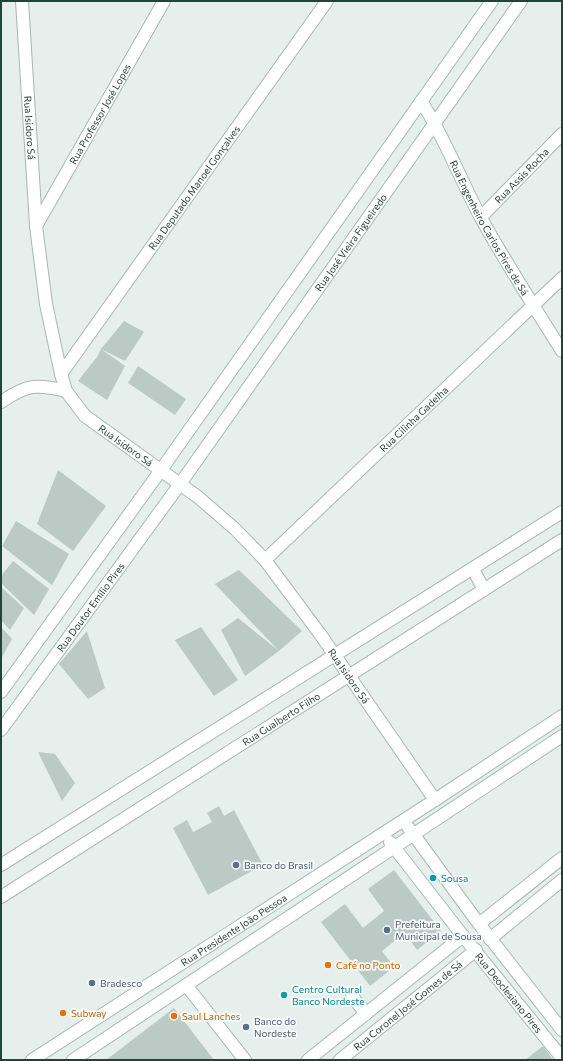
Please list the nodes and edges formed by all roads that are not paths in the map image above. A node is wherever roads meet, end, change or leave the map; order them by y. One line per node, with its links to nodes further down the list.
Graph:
1 (22, 1): 10 (street, Rua Isidoro Sá)
2 (164, 1): 10 (street, Rua Professor José Lopes)
3 (327, 1): 14 (street, Rua Deputado Manoel Gonçalves)
4 (492, 1): 6 (street)
5 (521, 1): 7 (street, Rua José Vieira Figueiredo)
6 (422, 101): 7 (street, Rua Engenheiro Carlos Pires de Sá); 17 (street)
7 (435, 123): 9 (street, Rua Engenheiro Carlos Pires de Sá); 18 (street, Rua José Vieira Figueiredo)
8 (562, 134): 9 (street, Rua Assis Rocha)
9 (481, 217): 12 (street, Rua Engenheiro Carlos Pires de Sá)
10 (36, 226): 14 (street, Rua Isidoro Sá)
11 (562, 278): 12 (street, Rua Cilinha Gadelha)
12 (533, 305): 13 (street, Rua Engenheiro Carlos Pires de Sá); 21 (street, Rua Cilinha Gadelha)
13 (562, 351)
14 (61, 374): 15 (street, Rua Isidoro Sá)
15 (66, 391): 16 (street); 17 (street, Rua Isidoro Sá)
16 (2, 400)
17 (161, 470): 18 (street, Rua Isidoro Sá); 26 (street)
18 (180, 484): 21 (street, Rua Isidoro Sá); 28 (street, Rua Doutor Emílio Pires)
19 (562, 512): 22 (street)
20 (562, 540): 23 (street, Rua Gualberto Filho)
21 (265, 560): 24 (street, Rua Isidoro Sá)
22 (473, 569): 23 (street); 24 (street)
23 (484, 590): 25 (street, Rua Gualberto Filho)
24 (335, 656): 25 (street, Rua Isidoro Sá); 36 (street)
25 (349, 676): 30 (street, Rua Isidoro Sá); 38 (street, Rua Gualberto Filho)
26 (1, 692)
27 (562, 716): 30 (street, Rua Presidente João Pessoa)
28 (1, 730)
29 (562, 736): 33 (street, Rua Presidente João Pessoa)
30 (435, 800): 31 (street, Rua Presidente João Pessoa)
31 (403, 820): 32 (street, Rua Presidente João Pessoa); 33 (street, Rua Deoclesiano Pires)
32 (384, 833): 34 (street, Rua Deoclesiano Pires); 48 (street, Rua Presidente João Pessoa)
33 (413, 834): 34 (street, Rua Presidente João Pessoa); 39 (street, Rua Deoclesiano Pires)
34 (394, 847): 40 (street, Rua Deoclesiano Pires); 43 (street, Rua Presidente João Pessoa)
35 (562, 858): 39 (street)
36 (1, 865)
37 (562, 880): 41 (street)
38 (1, 897)
39 (479, 924): 41 (street, Rua Deoclesiano Pires)
40 (463, 936): 42 (street, Rua Deoclesiano Pires); 45 (street, Rua Coronel José Gomes de Sá)
41 (490, 938): 46 (street, Rua Deoclesiano Pires)
42 (476, 950): 47 (street, Rua Deoclesiano Pires); 52 (street, Rua Coronel José Gomes de Sá)
43 (186, 985): 49 (street, Rua Presidente João Pessoa); 50 (street)
44 (352, 996): 45 (street)
45 (366, 1014): 51 (street, Rua Coronel José Gomes de Sá)
46 (562, 1030)
47 (562, 1058)
48 (32, 1060)
49 (73, 1060)
50 (245, 1060)
51 (308, 1060)
52 (340, 1060)

